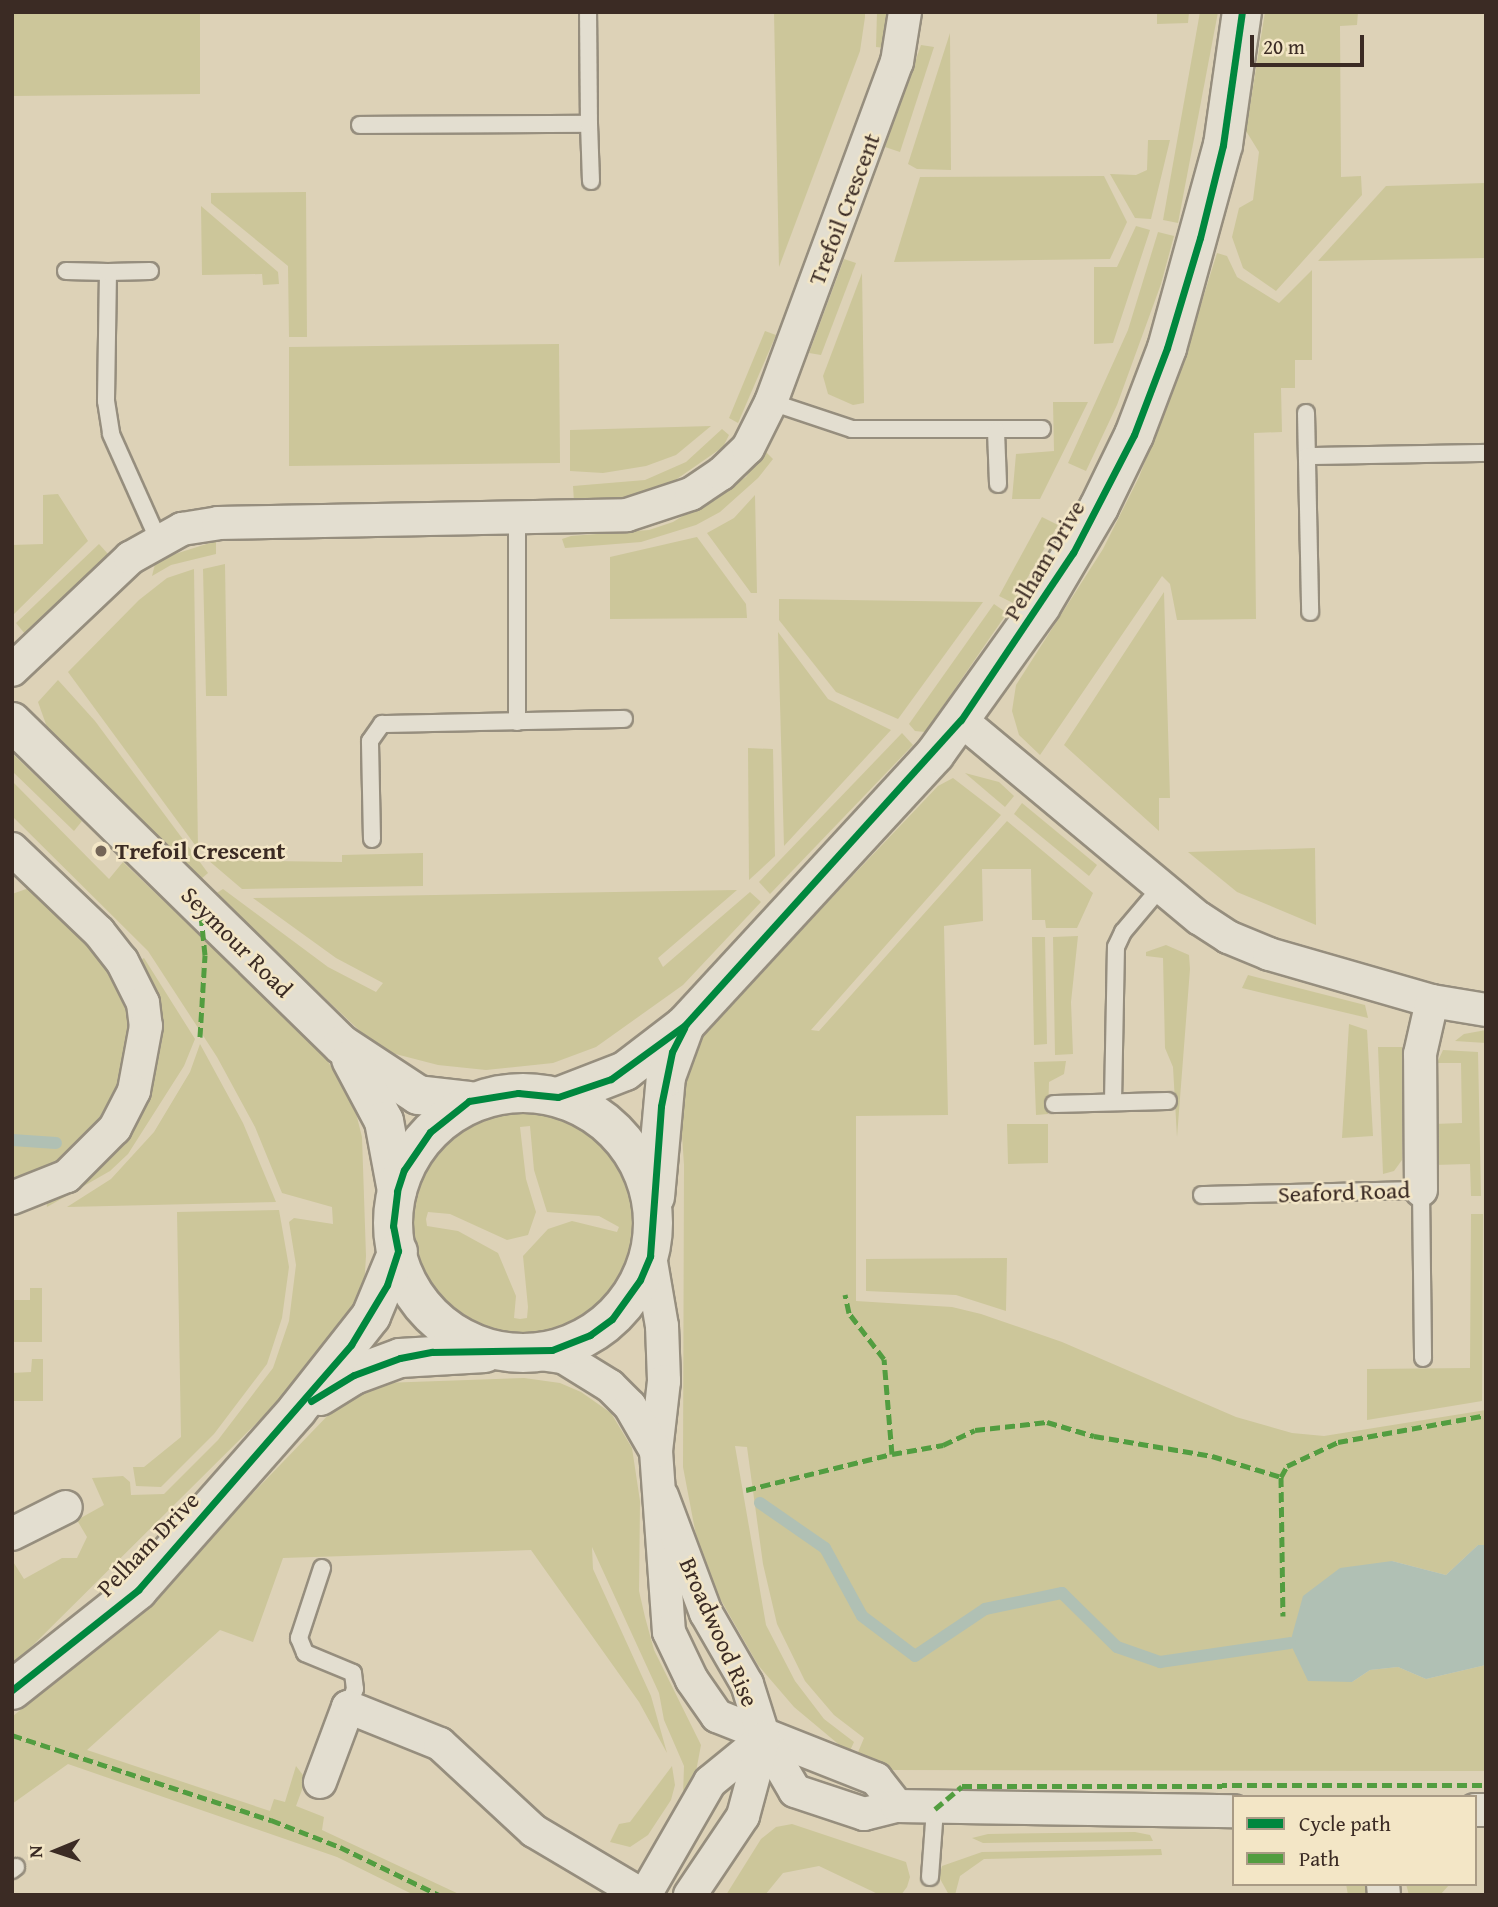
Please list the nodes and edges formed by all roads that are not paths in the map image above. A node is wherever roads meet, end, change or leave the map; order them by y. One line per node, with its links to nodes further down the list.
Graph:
1 (588, 12): 4 (lane)
2 (905, 12): 10 (street, Trefoil Crescent)
3 (1242, 12): 22 (street, Pelham Drive)
4 (589, 124): 5 (lane); 6 (lane)
5 (360, 125)
6 (591, 181)
7 (66, 271): 8 (lane)
8 (108, 271): 9 (lane); 18 (lane)
9 (150, 271)
10 (771, 402): 13 (lane); 17 (street, Trefoil Crescent)
11 (1306, 413): 15 (lane)
12 (1042, 429): 13 (lane)
13 (996, 431): 16 (lane)
14 (1486, 453): 15 (lane)
15 (1308, 456): 19 (lane)
16 (998, 484)
17 (516, 518): 18 (street, Trefoil Crescent); 24 (lane)
18 (158, 539): 20 (street, Trefoil Crescent)
19 (1310, 612)
20 (12, 670)
21 (624, 719): 24 (lane)
22 (961, 720): 27 (street); 30 (street, Pelham Drive)
23 (12, 722): 31 (street, Seymour Road)
24 (517, 722): 25 (lane)
25 (372, 839)
26 (12, 849): 40 (street)
27 (1161, 887): 28 (street); 35 (lane)
28 (1432, 1001): 29 (street); 38 (street, Seaford Road)
29 (1486, 1010)
30 (685, 1025): 32 (street, Pelham Drive); 41 (street, Pelham Drive)
31 (342, 1045): 33 (street, Seymour Road); 37 (street, Seymour Road)
32 (558, 1097): 33 (street, Seymour Road); 41 (street)
33 (469, 1101): 37 (street)
34 (1168, 1101): 35 (lane)
35 (1113, 1102): 36 (lane)
36 (1054, 1104)
37 (397, 1191): 42 (street)
38 (1421, 1191): 39 (lane, Seaford Road); 44 (lane)
39 (1202, 1195)
40 (12, 1198)
41 (651, 1240): 43 (street, Pelham Drive); 46 (street, Broadwood Rise)
42 (398, 1251): 43 (street); 45 (street, Pelham Drive)
43 (519, 1353): 45 (street, Pelham Drive); 46 (street, Broadwood Rise)
44 (1423, 1358)
45 (297, 1410): 51 (street, Pelham Drive)
46 (656, 1451): 47 (street, Broadwood Rise)
47 (662, 1496): 53 (street, Broadwood Rise); 53 (street, Broadwood Rise)
48 (66, 1507): 49 (street)
49 (14, 1530)
50 (321, 1568): 52 (lane)
51 (12, 1690)
52 (348, 1707): 54 (street); 59 (street)
53 (764, 1738): 55 (street); 55 (street); 59 (street); 60 (street)
54 (320, 1782)
55 (897, 1806): 56 (street)
56 (934, 1809): 57 (street); 58 (lane)
57 (1232, 1811)
58 (930, 1877)
59 (643, 1895)
60 (690, 1895)

